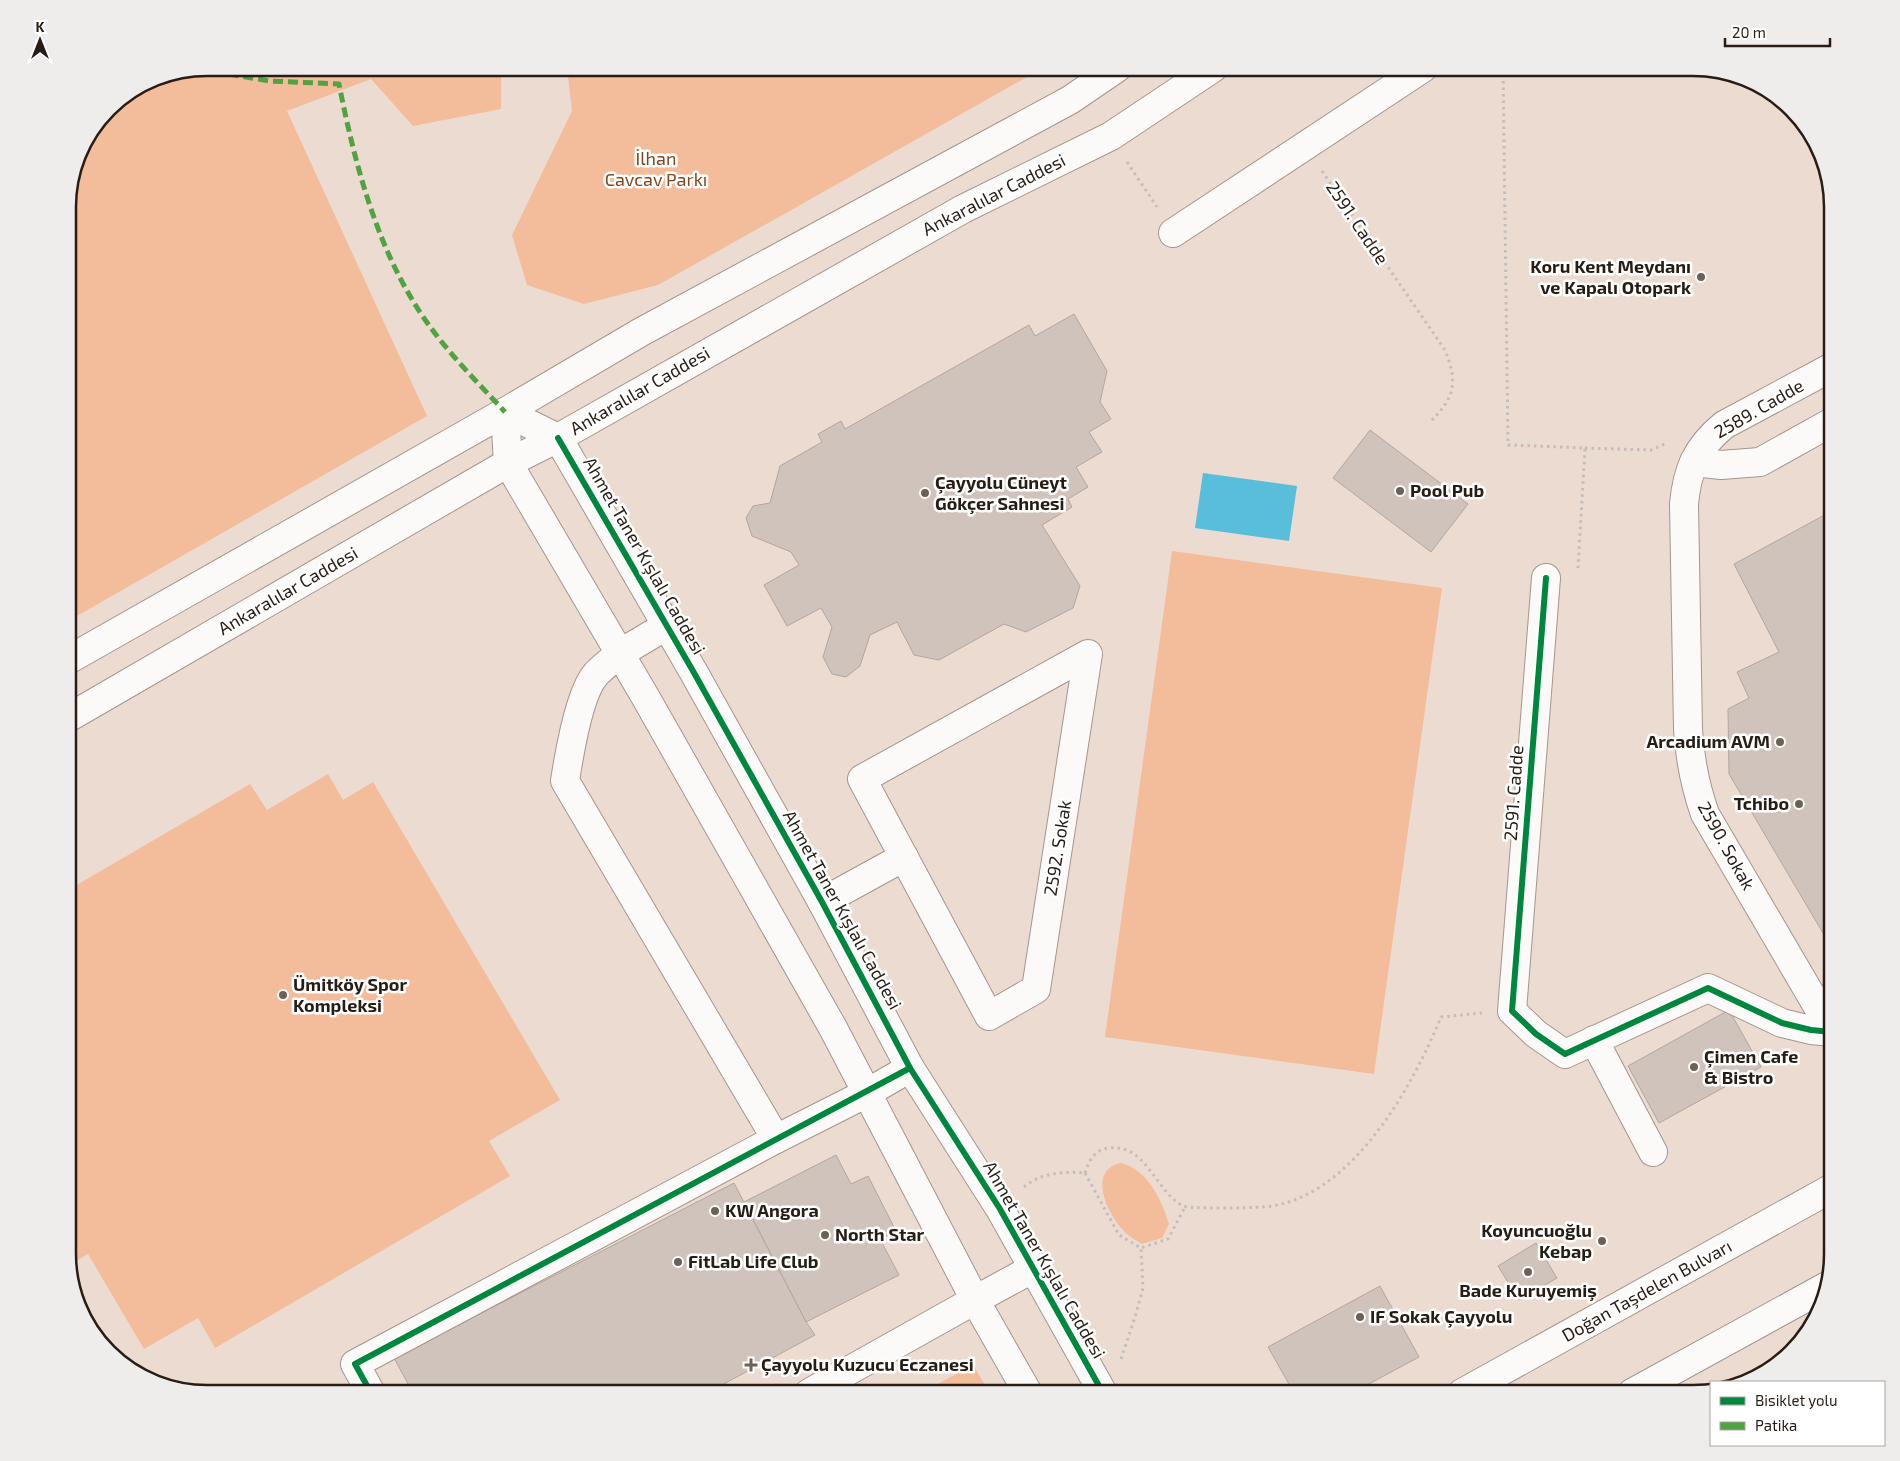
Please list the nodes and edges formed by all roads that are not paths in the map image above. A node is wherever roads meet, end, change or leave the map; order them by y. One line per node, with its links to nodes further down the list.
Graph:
1 (1105, 76): 6 (street)
2 (1200, 76): 8 (street, Ankaralılar Caddesi)
3 (1411, 76): 4 (street)
4 (1173, 232)
5 (1824, 371): 9 (street, 2589. Cadde)
6 (505, 412): 8 (street); 10 (street); 14 (street)
7 (1824, 426): 9 (street, 2589. Cadde)
8 (558, 438): 10 (street, Ankaralılar Caddesi); 12 (street, Ahmet Taner Kışlalı Caddesi)
9 (1694, 462): 18 (street, 2590. Sokak)
10 (508, 463): 13 (street); 15 (street, Ankaralılar Caddesi)
11 (1546, 578): 20 (street, 2591. Cadde)
12 (666, 626): 13 (street); 17 (street, Ahmet Taner Kışlalı Caddesi)
13 (619, 654): 22 (street); 23 (street)
14 (77, 655)
15 (77, 713)
16 (904, 857): 16 (street, 2592. Sokak); 17 (street)
17 (822, 902): 21 (street, Ahmet Taner Kışlalı Caddesi)
18 (1824, 1007)
19 (1824, 1019): 20 (street)
20 (1594, 1040): 24 (street)
21 (910, 1068): 22 (street); 26 (street, Ahmet Taner Kışlalı Caddesi)
22 (867, 1093): 23 (street); 28 (street)
23 (776, 1139): 29 (street)
24 (1654, 1152)
25 (1824, 1192): 33 (street, Doğan Taşdelen Bulvarı)
26 (1034, 1268): 28 (street); 32 (street, Ahmet Taner Kışlalı Caddesi)
27 (1818, 1291): 34 (street)
28 (975, 1300): 30 (street); 31 (street)
29 (366, 1385)
30 (825, 1385)
31 (1023, 1385)
32 (1098, 1385)
33 (1478, 1385)
34 (1648, 1385)

